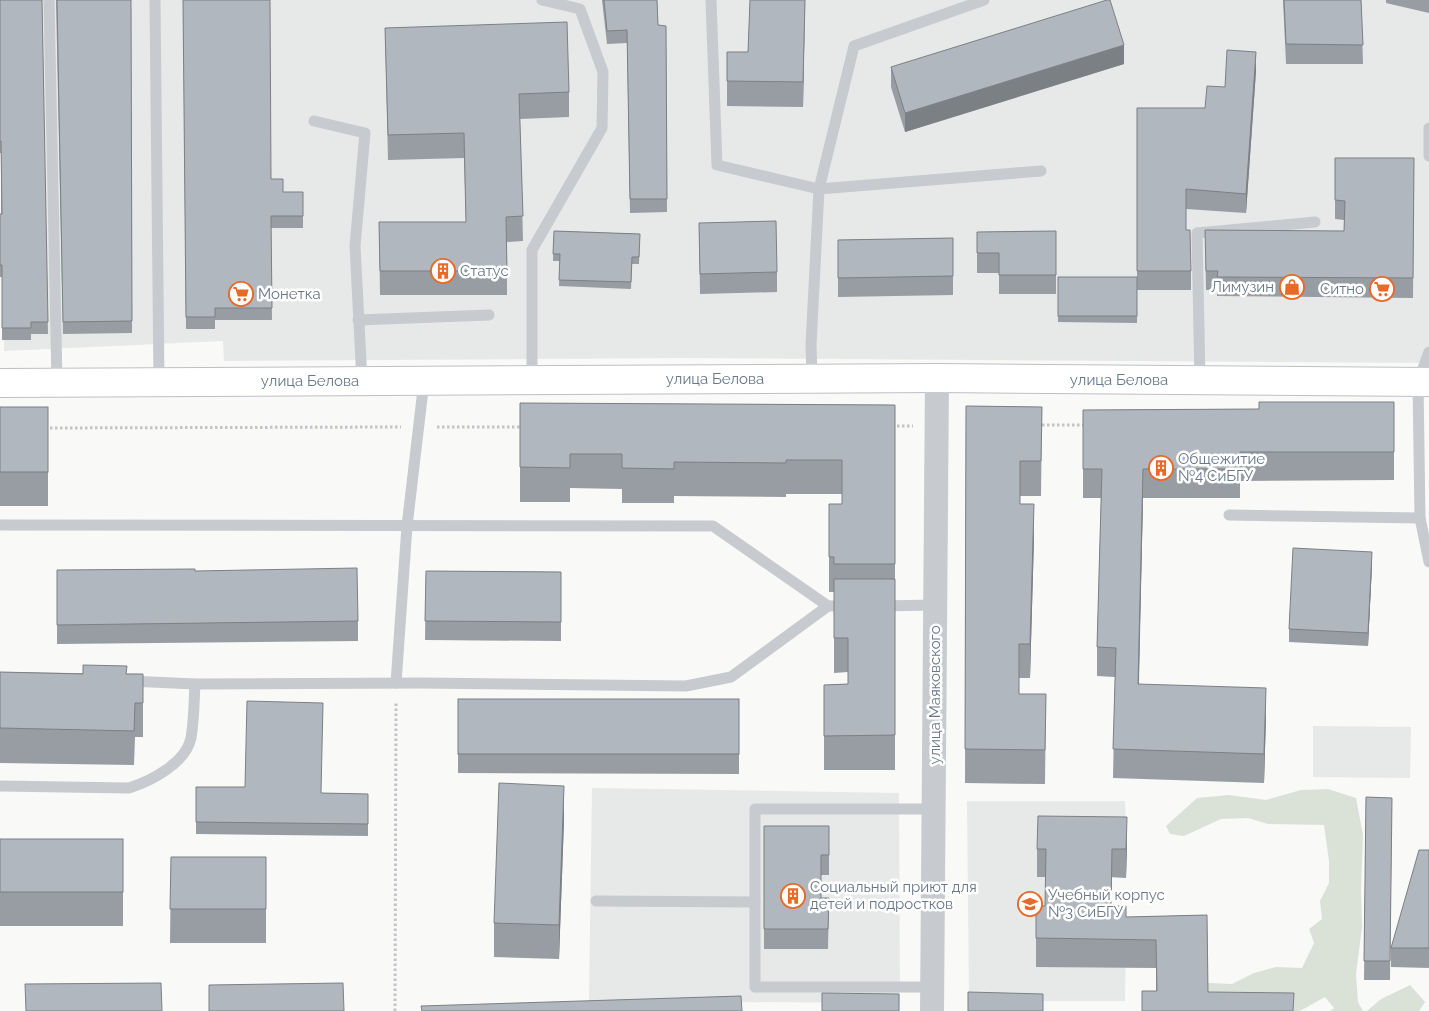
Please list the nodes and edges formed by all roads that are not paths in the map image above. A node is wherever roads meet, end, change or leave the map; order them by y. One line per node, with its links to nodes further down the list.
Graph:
1 (49, 0): 24 (lane)
2 (155, 0): 21 (lane)
3 (542, 0): 17 (lane)
4 (712, 0): 10 (lane)
5 (984, 0): 10 (lane)
6 (314, 121): 13 (lane)
7 (1429, 128): 8 (lane)
8 (1429, 156)
9 (1041, 171): 10 (lane)
10 (819, 189): 16 (lane)
11 (1315, 222): 18 (lane)
12 (489, 315): 13 (lane)
13 (358, 320): 19 (lane)
14 (1429, 352): 22 (lane)
15 (937, 378): 16 (main road, улица Белова); 18 (main road, улица Белова); 30 (street, улица Маяковского)
16 (812, 379): 17 (main road, улица Белова)
17 (532, 380): 20 (main road, улица Белова)
18 (1200, 380): 22 (main road, улица Белова)
19 (362, 381): 20 (main road, улица Белова); 21 (main road, улица Белова)
20 (424, 381): 28 (lane)
21 (159, 382): 24 (main road, улица Белова)
22 (1424, 382): 26 (lane)
23 (0, 383): 24 (main road, улица Белова)
24 (57, 383)
25 (1229, 515): 26 (lane)
26 (1420, 518): 29 (lane)
27 (0, 525): 28 (lane)
28 (406, 526): 31 (lane); 33 (lane)
29 (1429, 562)
30 (935, 605): 31 (lane); 36 (street, улица Маяковского)
31 (828, 606): 33 (lane)
32 (117, 681): 34 (lane)
33 (396, 683): 34 (lane)
34 (195, 684): 35 (lane)
35 (0, 786)
36 (934, 809): 38 (lane); 39 (street, улица Маяковского)
37 (596, 901): 38 (lane)
38 (755, 902): 39 (lane)
39 (933, 987): 40 (street, улица Маяковского)
40 (932, 1011)

